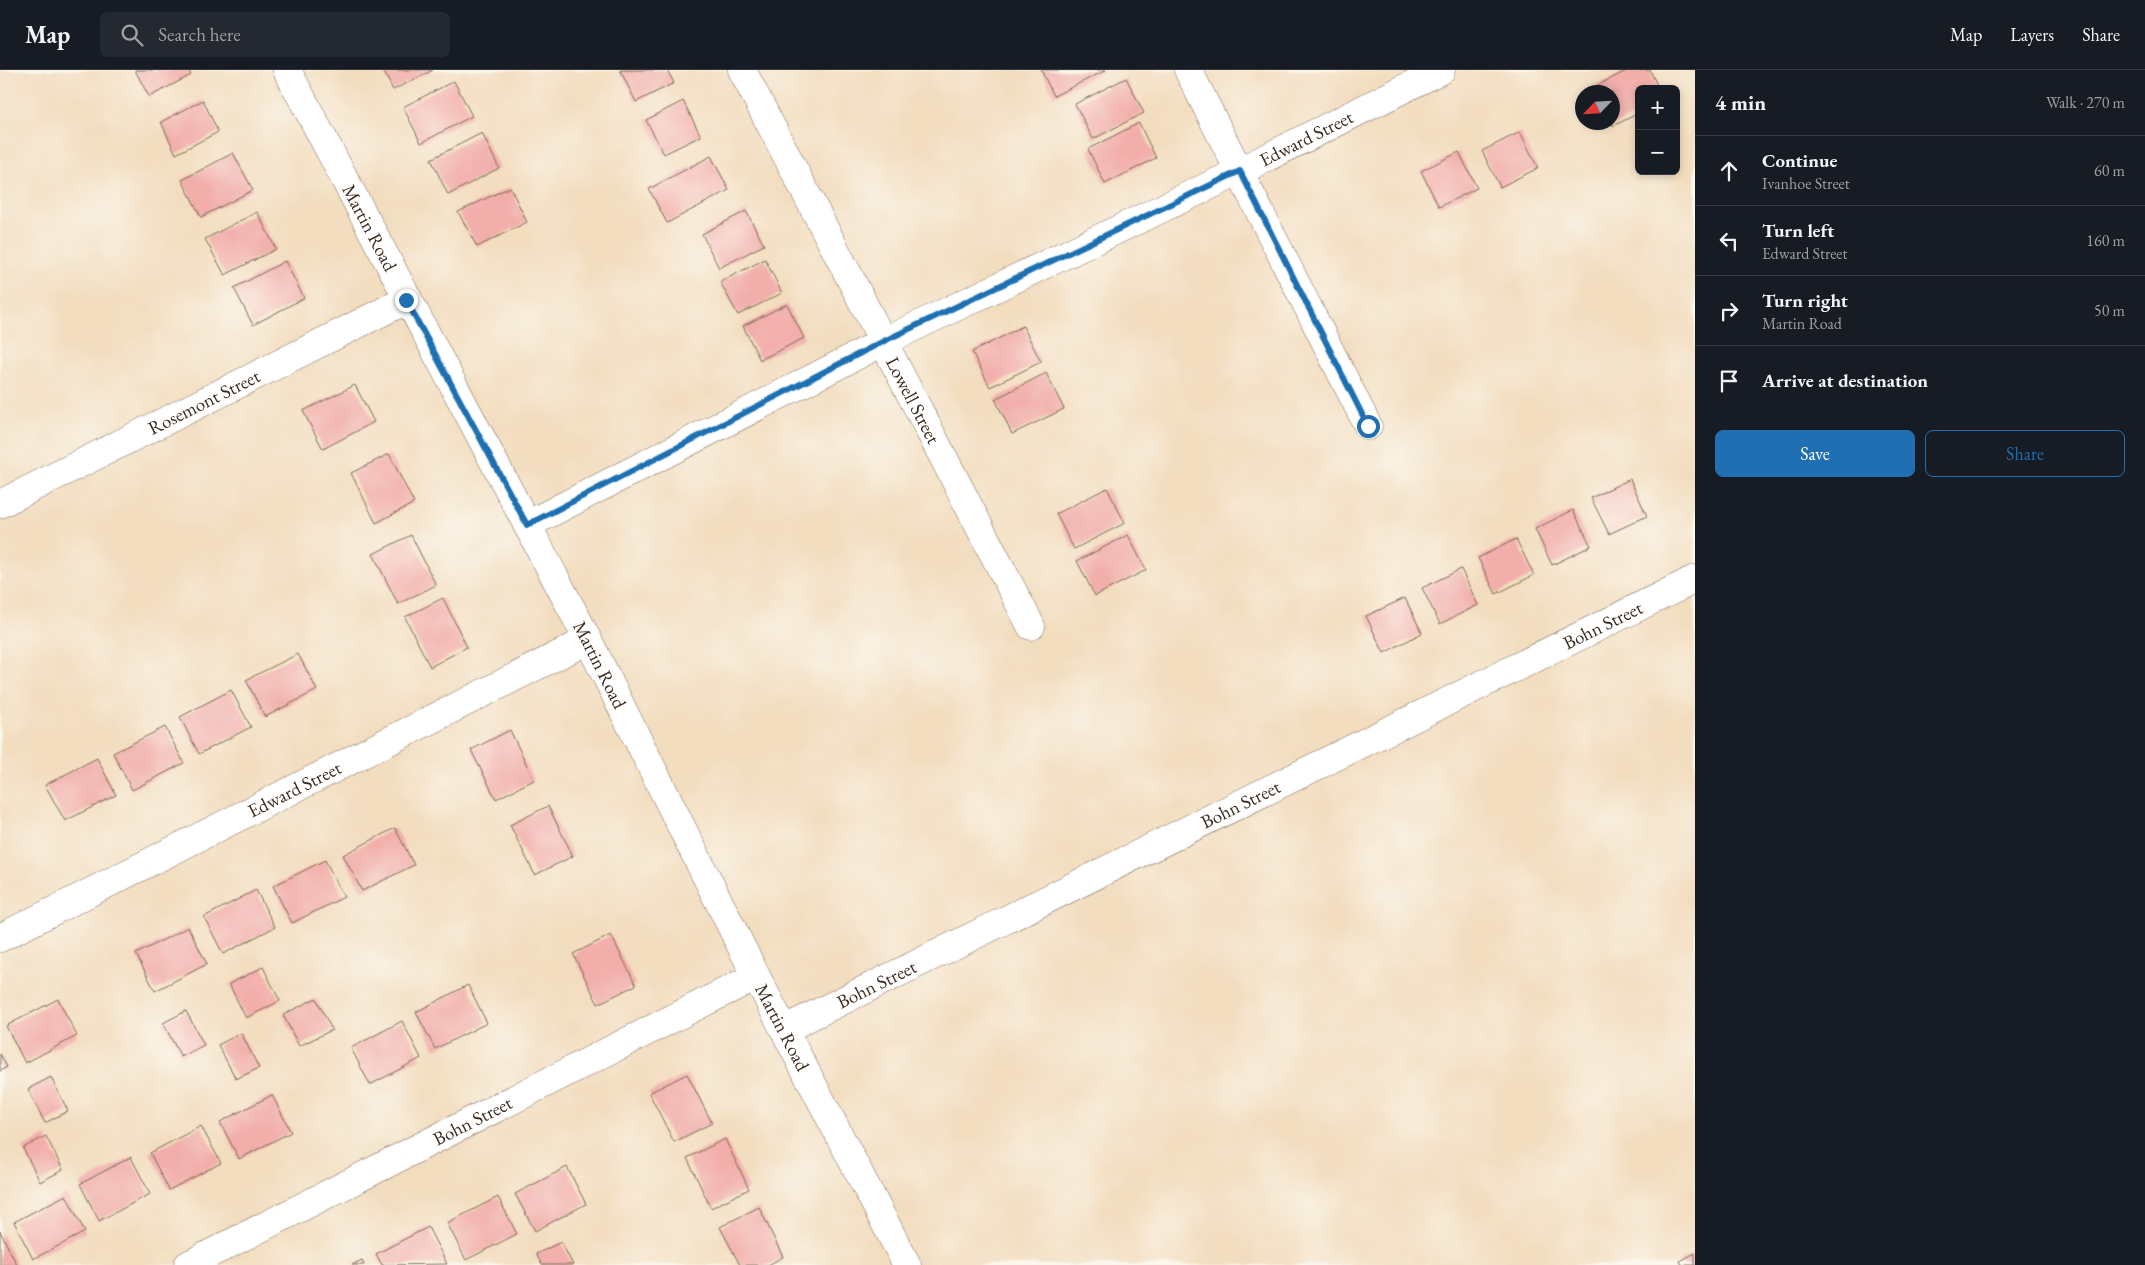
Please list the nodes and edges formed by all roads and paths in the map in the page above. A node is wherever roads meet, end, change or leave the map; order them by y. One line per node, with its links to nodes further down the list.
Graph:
1 (287, 70): 6 (street, Martin Road)
2 (742, 70): 7 (street, Lowell Street)
3 (1188, 70): 5 (street)
4 (1441, 70): 5 (street, Edward Street)
5 (1240, 171): 7 (street, Edward Street); 8 (street)
6 (406, 300): 9 (street, Rosemont Street); 10 (street, Martin Road)
7 (882, 342): 10 (street, Edward Street); 12 (street, Lowell Street)
8 (1368, 426)
9 (0, 504)
10 (527, 525): 13 (street, Martin Road)
11 (1695, 579): 16 (street, Bohn Street)
12 (1031, 626)
13 (588, 640): 14 (street, Edward Street); 15 (street, Martin Road)
14 (0, 938)
15 (756, 976): 16 (street, Martin Road); 17 (street, Bohn Street)
16 (785, 1030): 18 (street, Martin Road)
17 (188, 1265)
18 (907, 1265)

